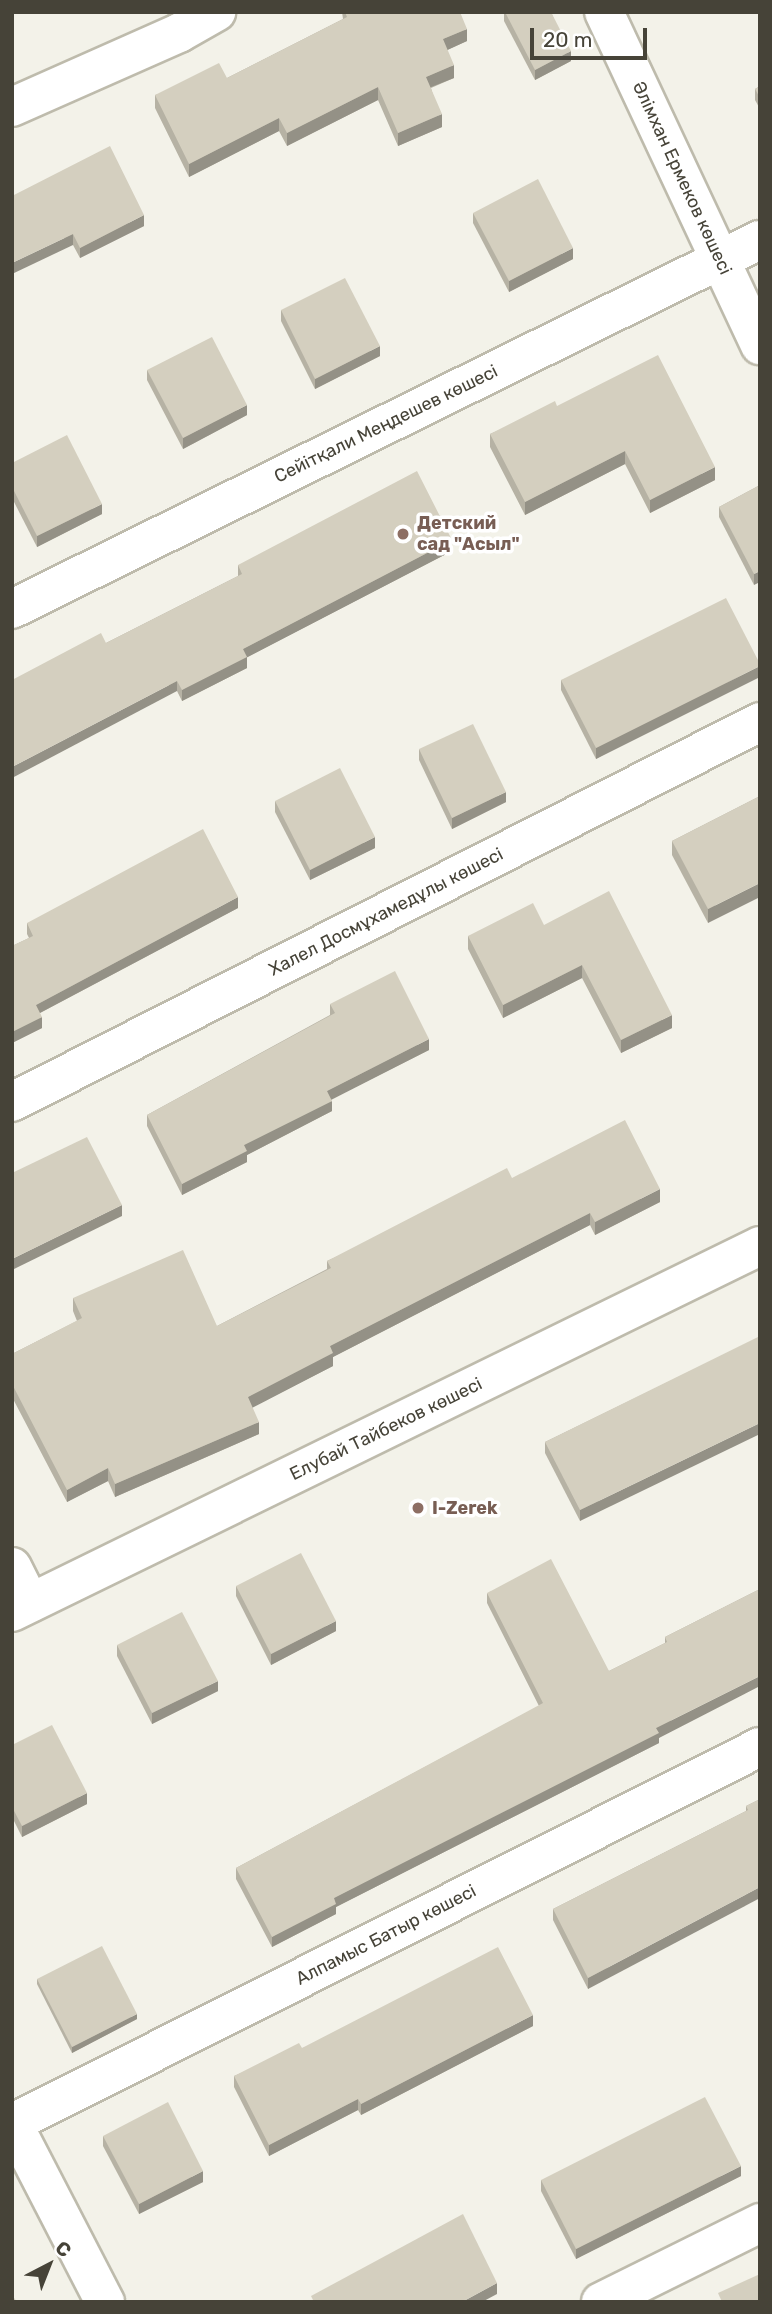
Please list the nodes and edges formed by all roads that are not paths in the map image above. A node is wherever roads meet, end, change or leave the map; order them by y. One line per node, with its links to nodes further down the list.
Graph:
1 (216, 12): 3 (street)
2 (604, 12): 6 (street, Әлімхан Ермеков көшесі)
3 (174, 23): 4 (street)
4 (12, 107)
5 (760, 240): 6 (street, Сейітқали Меңдешев көшесі)
6 (721, 259): 7 (street, Әлімхан Ермеков көшесі); 8 (street, Сейітқали Меңдешев көшесі)
7 (760, 345)
8 (12, 609)
9 (760, 722): 10 (street, Халел Досмұхамедұлы көшесі)
10 (12, 1102)
11 (760, 1246): 13 (street, Елубай Тайбеков көшесі)
12 (12, 1567): 13 (street)
13 (21, 1608)
14 (760, 1747): 15 (street, Алпамыс Батыр көшесі)
15 (13, 2122): 17 (street)
16 (760, 2223): 18 (street)
17 (105, 2302)
18 (601, 2302)

